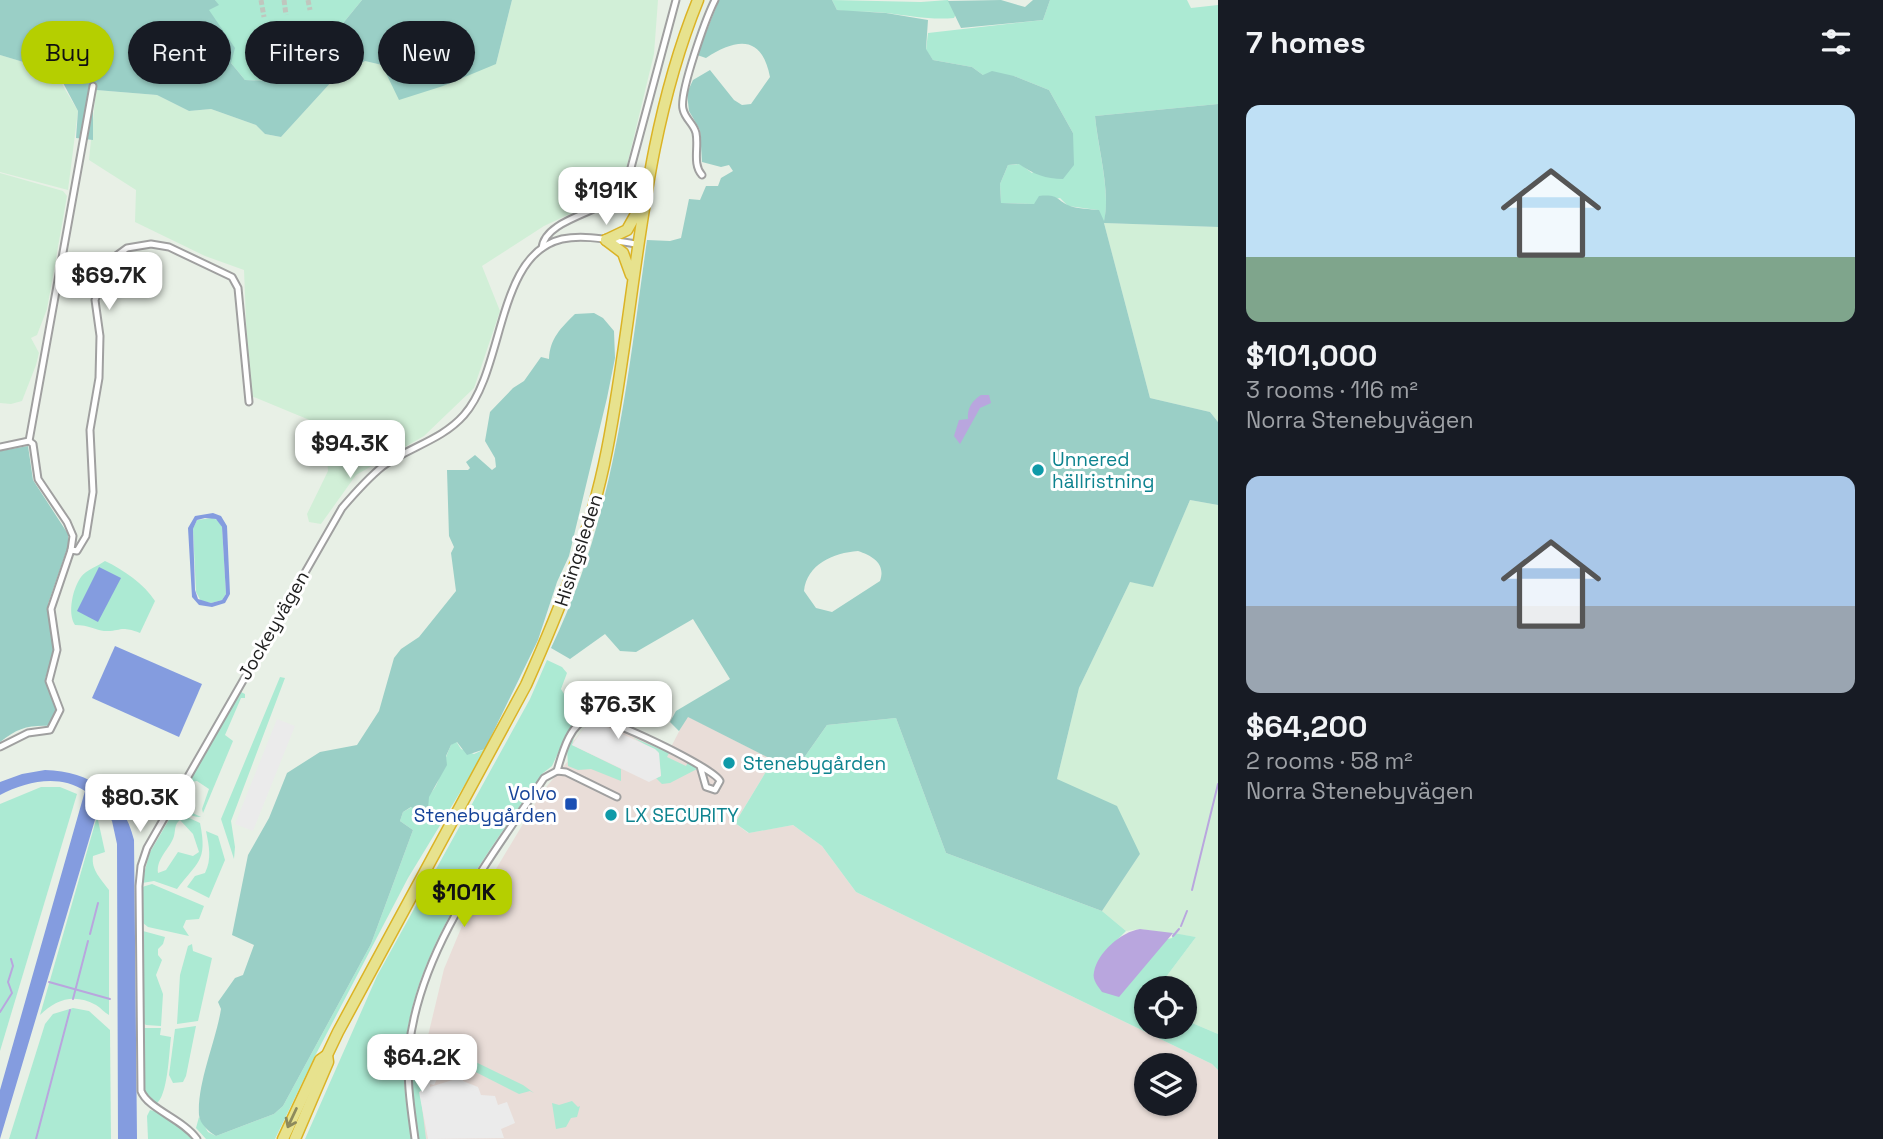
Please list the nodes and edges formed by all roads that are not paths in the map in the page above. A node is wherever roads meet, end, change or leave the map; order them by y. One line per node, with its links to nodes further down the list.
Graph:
1 (676, 0): 9 (street, Jockeyvägen)
2 (698, 0): 6 (highway, Hisingsleden)
3 (715, 0): 5 (street)
4 (93, 86): 12 (street)
5 (702, 175)
6 (643, 200): 7 (highway); 8 (highway, Hisingsleden)
7 (606, 240): 8 (street); 9 (street); 10 (highway)
8 (637, 244): 10 (highway, Hisingsleden)
9 (542, 248): 20 (street, Jockeyvägen)
10 (632, 279): 19 (highway, Hisingsleden)
11 (249, 402): 14 (street)
12 (29, 441): 13 (street); 14 (street)
13 (0, 447)
14 (71, 551): 15 (street)
15 (0, 747)
16 (700, 766): 16 (street); 17 (street)
17 (557, 771): 18 (street); 23 (street)
18 (617, 797)
19 (327, 1055): 21 (highway, Hisingsleden, one-way to 21); 22 (highway, Hisingsleden)
20 (197, 1139)
21 (283, 1139)
22 (295, 1139)
23 (415, 1139)

